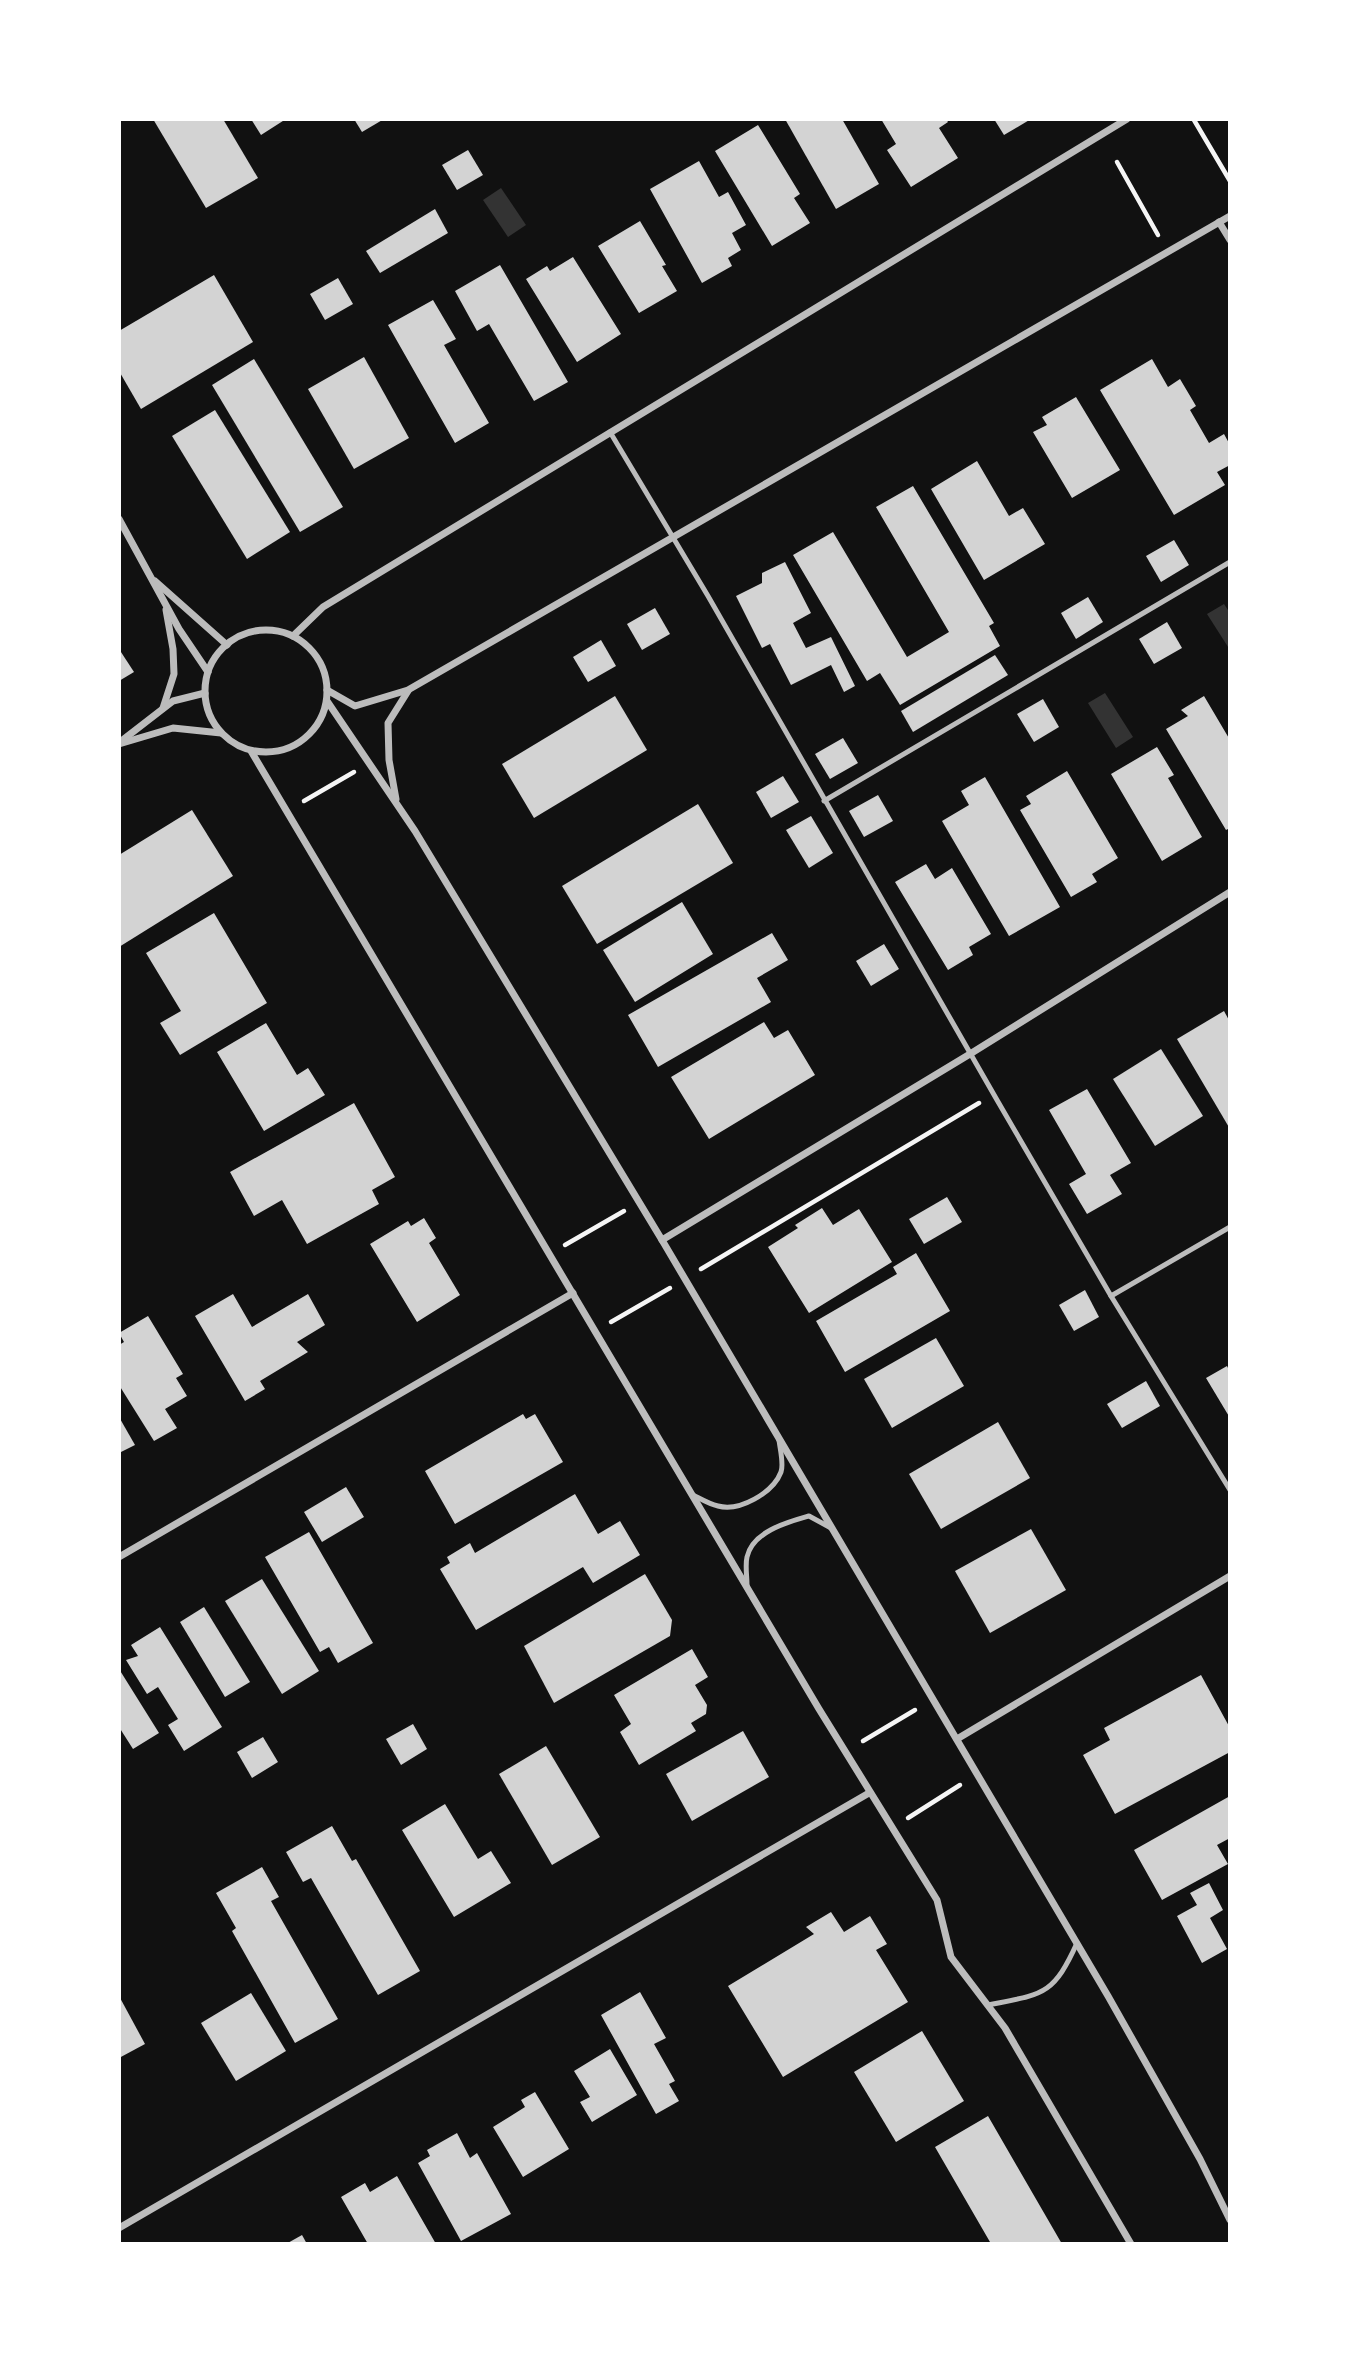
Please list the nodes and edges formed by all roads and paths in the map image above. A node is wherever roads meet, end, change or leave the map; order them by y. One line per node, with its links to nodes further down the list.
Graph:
1 (1128, 119): 9 (street)
2 (1194, 120): 4 (path)
3 (1117, 162): 7 (path)
4 (1230, 181)
5 (1230, 216): 6 (street)
6 (1219, 222): 8 (street); 11 (street)
7 (1158, 236)
8 (1230, 240)
9 (610, 432): 11 (lane); 15 (street)
10 (119, 519): 13 (street)
11 (674, 538): 19 (street); 28 (lane)
12 (1230, 562): 28 (lane)
13 (152, 578): 14 (street); 16 (street)
14 (164, 603): 17 (street); 22 (street)
15 (293, 636): 16 (street); 18 (street)
16 (227, 645): 17 (street)
17 (208, 672): 20 (street)
18 (327, 690): 19 (street); 21 (street)
19 (408, 691): 27 (street)
20 (205, 693): 22 (street); 23 (street)
21 (327, 701): 25 (street); 27 (street)
22 (163, 708): 24 (street)
23 (221, 733): 24 (street); 25 (street)
24 (119, 743)
25 (251, 751): 39 (street)
26 (362, 767): 29 (path)
27 (397, 801): 35 (street)
28 (824, 801): 31 (lane)
29 (300, 803)
30 (1230, 891): 31 (street)
31 (970, 1054): 35 (street); 40 (lane)
32 (980, 1103): 37 (path)
33 (627, 1209): 36 (path)
34 (1230, 1227): 40 (lane)
35 (663, 1240): 42 (street)
36 (561, 1248)
37 (700, 1269)
38 (673, 1286): 41 (path)
39 (573, 1293): 44 (street); 46 (street)
40 (1111, 1296): 43 (lane)
41 (607, 1324)
42 (779, 1437): 44 (lane); 45 (street)
43 (1230, 1490)
44 (692, 1495): 48 (street)
45 (831, 1528): 48 (lane); 50 (street)
46 (119, 1557)
47 (1230, 1576): 50 (street)
48 (747, 1588): 53 (street)
49 (919, 1707): 51 (path)
50 (957, 1739): 55 (street)
51 (855, 1746)
52 (964, 1783): 54 (path)
53 (869, 1793): 56 (street); 58 (street)
54 (900, 1823)
55 (1077, 1943): 56 (lane); 57 (street)
56 (988, 2005): 59 (street)
57 (1230, 2220)
58 (119, 2228)
59 (1130, 2244)

